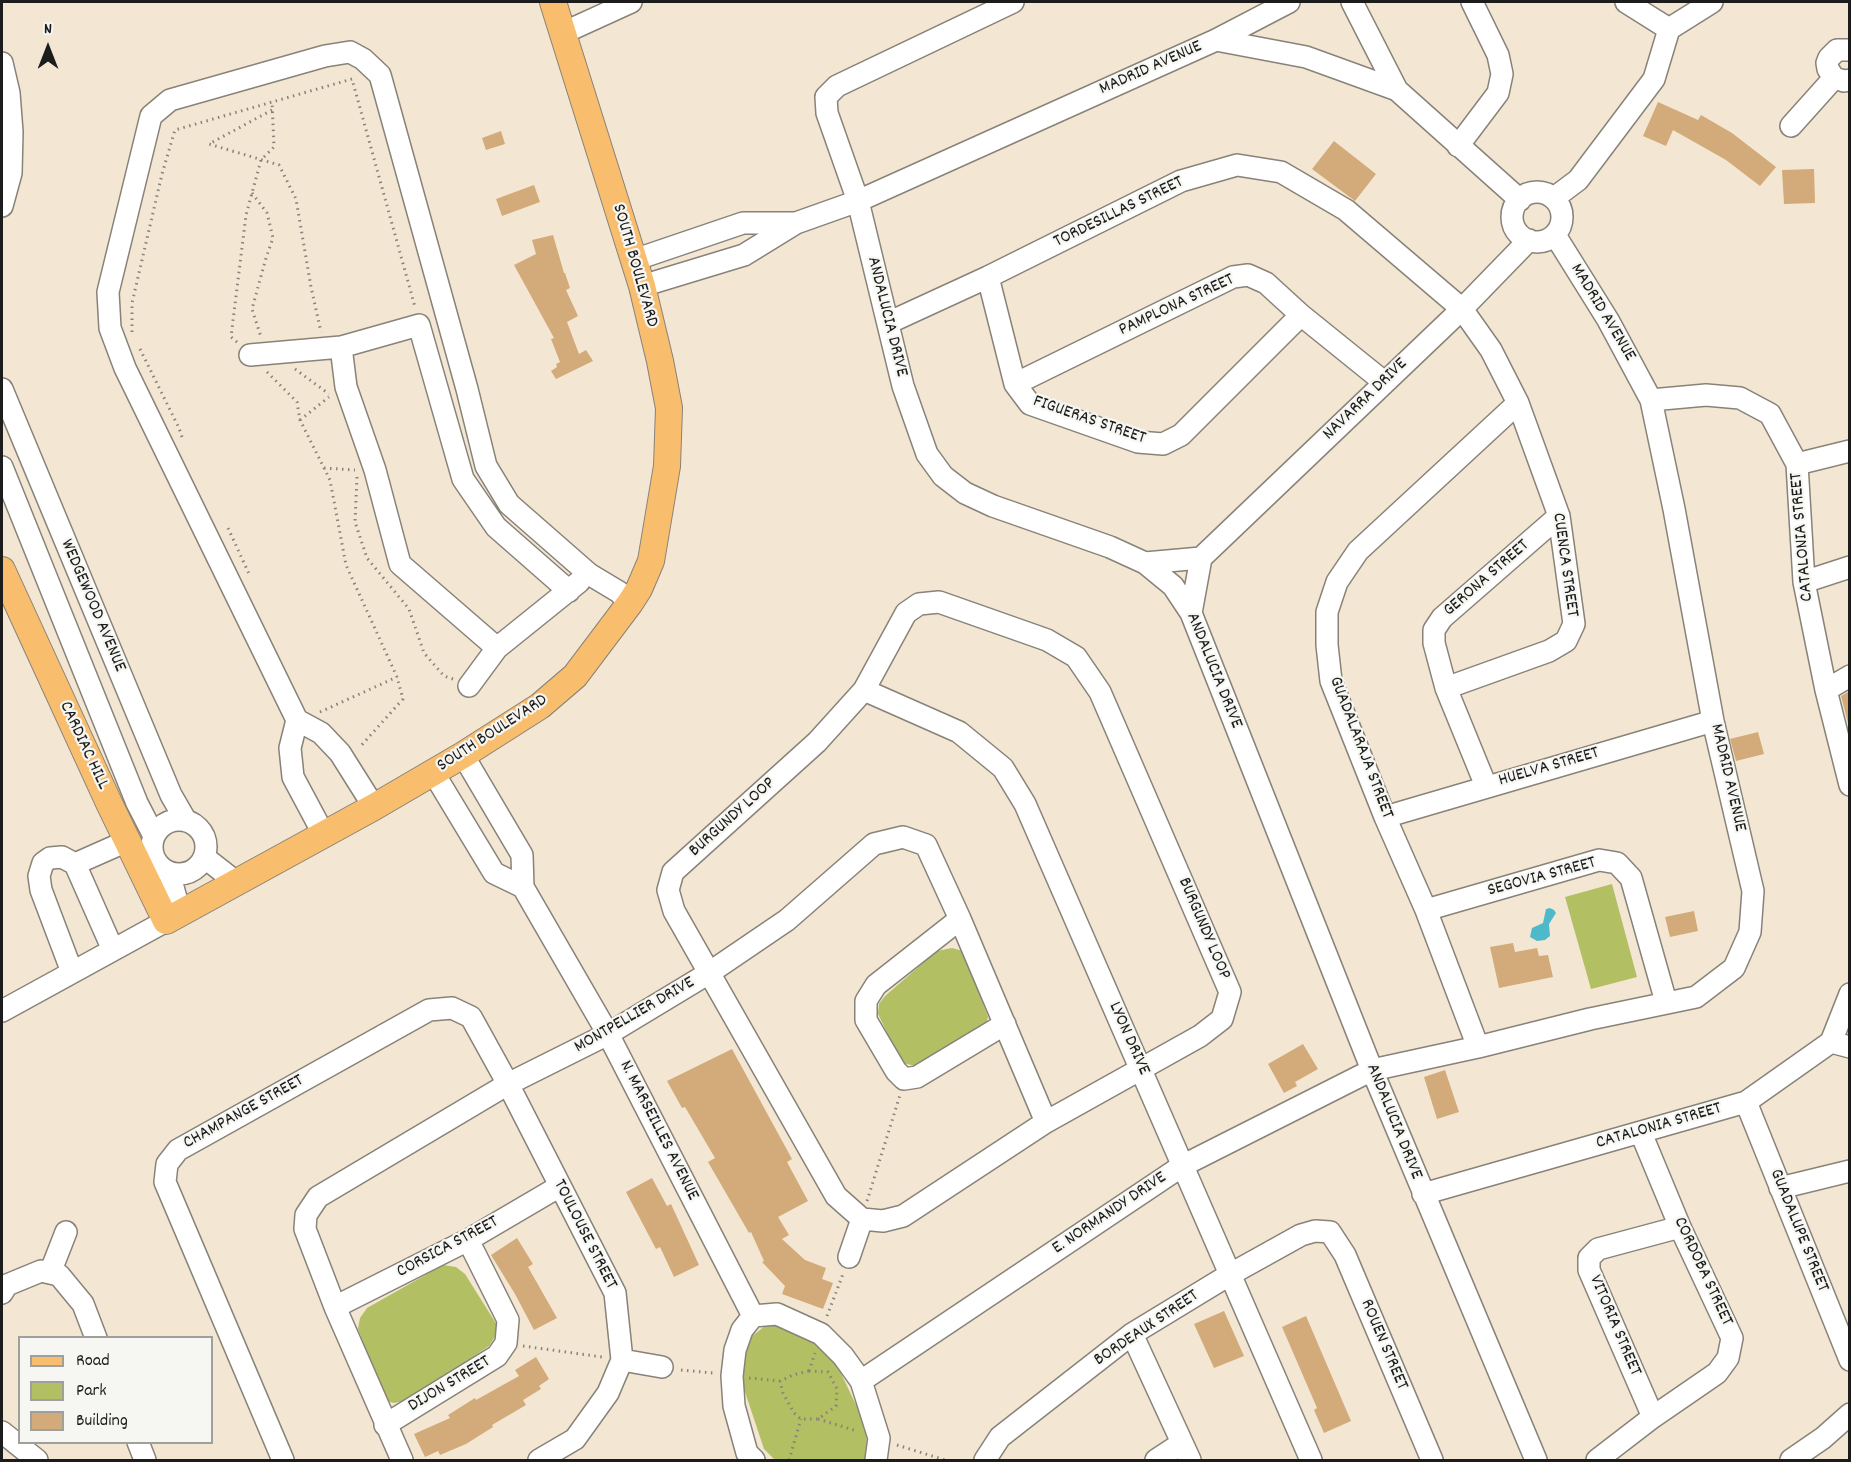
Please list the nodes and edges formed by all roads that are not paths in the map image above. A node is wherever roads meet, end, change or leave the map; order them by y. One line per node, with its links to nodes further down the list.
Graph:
1 (554, 2): 10 (main road, SOUTH BOULEVARD)
2 (631, 2): 10 (street)
3 (1013, 2): 20 (street, ANDALUCIA DRIVE)
4 (1289, 2): 11 (street)
5 (1352, 2): 15 (street)
6 (1472, 2): 17 (street)
7 (1626, 2): 9 (street)
8 (1712, 2): 9 (street)
9 (1669, 29): 18 (street)
10 (563, 33): 25 (main road, SOUTH BOULEVARD)
11 (1216, 40): 15 (street, MADRID AVENUE); 20 (street, MADRID AVENUE)
12 (1850, 50): 14 (street)
13 (2, 63): 21 (street)
14 (1842, 79): 16 (street)
15 (1397, 90): 17 (street, MADRID AVENUE)
16 (1791, 126)
17 (1458, 146): 19 (street, MADRID AVENUE)
18 (1554, 198): 19 (street); 23 (street)
19 (1520, 200): 24 (street)
20 (858, 201): 22 (street, MADRID AVENUE); 30 (street, ANDALUCIA DRIVE)
21 (2, 206)
22 (796, 223): 25 (street); 27 (street)
23 (1555, 235): 24 (street); 36 (street, MADRID AVENUE)
24 (1529, 240): 28 (street, NAVARRA DRIVE)
25 (634, 260): 27 (main road, SOUTH BOULEVARD)
26 (988, 278): 28 (street, TORDESILLAS STREET); 30 (street, TORDESILLAS STREET); 34 (street, FIGUERAS STREET)
27 (642, 286): 49 (main road, SOUTH BOULEVARD)
28 (1462, 309): 33 (street, NAVARRA DRIVE); 37 (street, CUENCA STREET)
29 (1301, 315): 33 (street, PAMPLONA STREET); 34 (street, PAMPLONA STREET); 34 (street, FIGUERAS STREET)
30 (888, 323): 43 (street, ANDALUCIA DRIVE)
31 (333, 347): 32 (street); 48 (street); 51 (street)
32 (250, 355)
33 (1384, 382): 42 (street, NAVARRA DRIVE)
34 (1015, 384)
35 (2, 389): 65 (street, WEDGEWOOD AVENUE)
36 (1652, 400): 39 (street, CATALONIA STREET); 58 (street, MADRID AVENUE)
37 (1518, 403): 41 (street, CUENCA STREET); 64 (street, GUADALARAJA STREET)
38 (1850, 451): 39 (street)
39 (1797, 464): 47 (street, CATALONIA STREET)
40 (2, 467): 67 (street, WEDGEWOOD AVENUE)
41 (1559, 516): 54 (street, GERONA STREET); 54 (street, CUENCA STREET)
42 (1201, 558): 43 (street); 50 (street)
43 (1145, 563): 50 (street, ANDALUCIA DRIVE)
44 (1850, 567): 47 (street)
45 (2, 570): 68 (main road, CARDIAC HILL)
46 (589, 574): 48 (street); 49 (street); 57 (street)
47 (1804, 582): 56 (street, CATALONIA STREET)
48 (569, 591): 51 (street)
49 (630, 603): 59 (main road, SOUTH BOULEVARD)
50 (1191, 613): 89 (street, ANDALUCIA DRIVE)
51 (497, 648): 53 (street)
52 (1850, 676): 56 (street)
53 (469, 686)
54 (1446, 688): 62 (street, GERONA STREET)
55 (864, 690): 79 (street, BURGUNDY LOOP); 88 (street, LYON DRIVE); 88 (street, BURGUNDY LOOP)
56 (1826, 690): 61 (street, CATALONIA STREET)
57 (297, 720): 63 (street); 66 (street)
58 (1713, 721): 62 (street, HUELVA STREET); 81 (street, MADRID AVENUE)
59 (463, 755): 60 (main road, SOUTH BOULEVARD); 73 (street)
60 (433, 772): 63 (main road, SOUTH BOULEVARD); 73 (street)
61 (1850, 785)
62 (1486, 786): 64 (street, HUELVA STREET)
63 (374, 807): 66 (main road, SOUTH BOULEVARD)
64 (1385, 817): 74 (street, GUADALARAJA STREET)
65 (186, 821): 67 (street); 69 (street, WEDGEWOOD AVENUE)
66 (324, 835): 72 (main road, SOUTH BOULEVARD)
67 (154, 836): 71 (street, WEDGEWOOD AVENUE)
68 (127, 840): 70 (street); 75 (main road, CARDIAC HILL)
69 (204, 857): 71 (street); 72 (street)
70 (75, 864): 77 (street); 78 (street)
71 (169, 872): 75 (street, WEDGEWOOD AVENUE)
72 (236, 882): 75 (main road, SOUTH BOULEVARD)
73 (523, 887): 85 (street, N. MARSEILLES AVENUE)
74 (1426, 910): 81 (street, SEGOVIA STREET); 87 (street, GUADALARAJA STREET)
75 (173, 917): 77 (street, SOUTH BOULEVARD)
76 (960, 919): 79 (street, MONTPELLIER DRIVE); 84 (street, MONTPELLIER DRIVE); 84 (street)
77 (113, 950): 78 (street, SOUTH BOULEVARD)
78 (72, 972): 83 (street, SOUTH BOULEVARD)
79 (709, 973): 85 (street, MONTPELLIER DRIVE); 99 (street, BURGUNDY LOOP)
80 (1850, 994): 86 (street, CATALONIA STREET)
81 (1666, 1002): 87 (street, MADRID AVENUE)
82 (452, 1008): 90 (street, TOULOUSE STREET); 125 (street, CHAMPANGE STREET)
83 (2, 1011)
84 (1005, 1024): 92 (street, MONTPELLIER DRIVE)
85 (608, 1034): 90 (street, MONTPELLIER DRIVE); 109 (street, N. MARSEILLES AVENUE)
86 (1840, 1044): 91 (street, CATALONIA STREET)
87 (1478, 1047): 89 (street, MADRID AVENUE)
88 (1141, 1069): 92 (street, BURGUNDY LOOP); 94 (street, LYON DRIVE)
89 (1371, 1070): 94 (street, E. NORMANDY DRIVE); 98 (street, ANDALUCIA DRIVE)
90 (508, 1084): 96 (street, TOULOUSE STREET); 108 (street, MONTPELLIER DRIVE)
91 (1746, 1102): 93 (street, CATALONIA STREET); 97 (street, GUADALUPE STREET)
92 (1046, 1122): 99 (street, BURGUNDY LOOP)
93 (1641, 1133): 98 (street, CATALONIA STREET); 100 (street, CORDOBA STREET)
94 (1182, 1166): 106 (street, LYON DRIVE); 115 (street, E. NORMANDY DRIVE)
95 (1850, 1171): 97 (street)
96 (560, 1186): 103 (street, CORSICA STREET); 112 (street, TOULOUSE STREET)
97 (1780, 1188): 113 (street, GUADALUPE STREET)
98 (1423, 1194): 133 (street, ANDALUCIA DRIVE)
99 (862, 1219): 104 (street)
100 (1680, 1227): 117 (street, CORDOBA STREET); 117 (street, VITORIA STREET)
101 (66, 1232): 105 (street)
102 (1330, 1232): 106 (street, BORDEAUX STREET); 132 (street, ROUEN STREET)
103 (468, 1240): 108 (street, CORSICA STREET); 118 (street, DIJON STREET)
104 (849, 1257)
105 (50, 1273): 107 (street); 111 (street)
106 (1229, 1275): 110 (street, BORDEAUX STREET); 131 (street, LYON DRIVE)
107 (2, 1293)
108 (334, 1307): 118 (street, MONTPELLIER DRIVE)
109 (753, 1316): 115 (street); 122 (street)
110 (1132, 1334): 121 (street); 129 (street, BORDEAUX STREET)
111 (95, 1336)
112 (622, 1360): 114 (street); 127 (street, TOULOUSE STREET)
113 (1850, 1360)
114 (662, 1367)
115 (861, 1381): 128 (street)
116 (1850, 1414): 135 (street)
117 (1653, 1417): 134 (street, CORDOBA STREET)
118 (385, 1425): 126 (street, MONTPELLIER DRIVE)
119 (2, 1432): 123 (street)
120 (138, 1444): 124 (street)
121 (1186, 1452): 130 (street)
122 (746, 1458)
123 (36, 1461)
124 (145, 1461)
125 (283, 1461)
126 (402, 1461)
127 (539, 1461)
128 (876, 1461)
129 (985, 1461)
130 (1156, 1461)
131 (1311, 1461)
132 (1432, 1461)
133 (1536, 1461)
134 (1597, 1461)
135 (1791, 1461)

